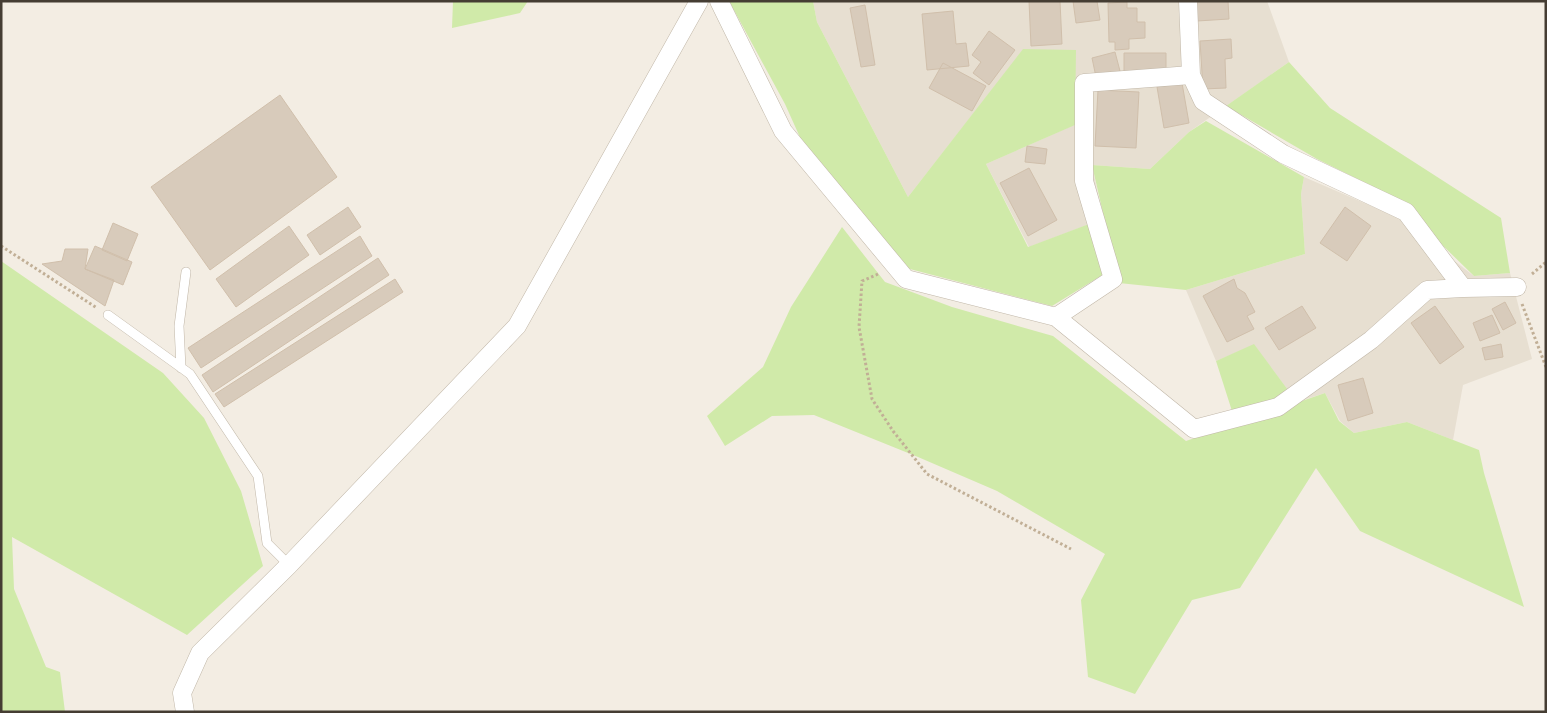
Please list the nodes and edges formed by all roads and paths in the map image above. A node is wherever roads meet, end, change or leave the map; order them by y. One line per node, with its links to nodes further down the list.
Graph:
1 (699, 1): 16 (street)
2 (718, 1): 7 (street)
3 (1188, 1): 4 (street)
4 (1191, 75): 10 (street); 12 (street)
5 (1, 246): 11 (path)
6 (1546, 262): 9 (path)
7 (894, 266): 12 (street); 15 (path)
8 (186, 272): 14 (lane)
9 (1517, 287): 10 (street); 13 (path)
10 (1463, 288): 12 (street)
11 (108, 315): 14 (lane)
12 (1056, 317)
13 (1546, 367)
14 (181, 368): 16 (lane)
15 (1071, 549)
16 (289, 565): 17 (street)
17 (185, 712)

